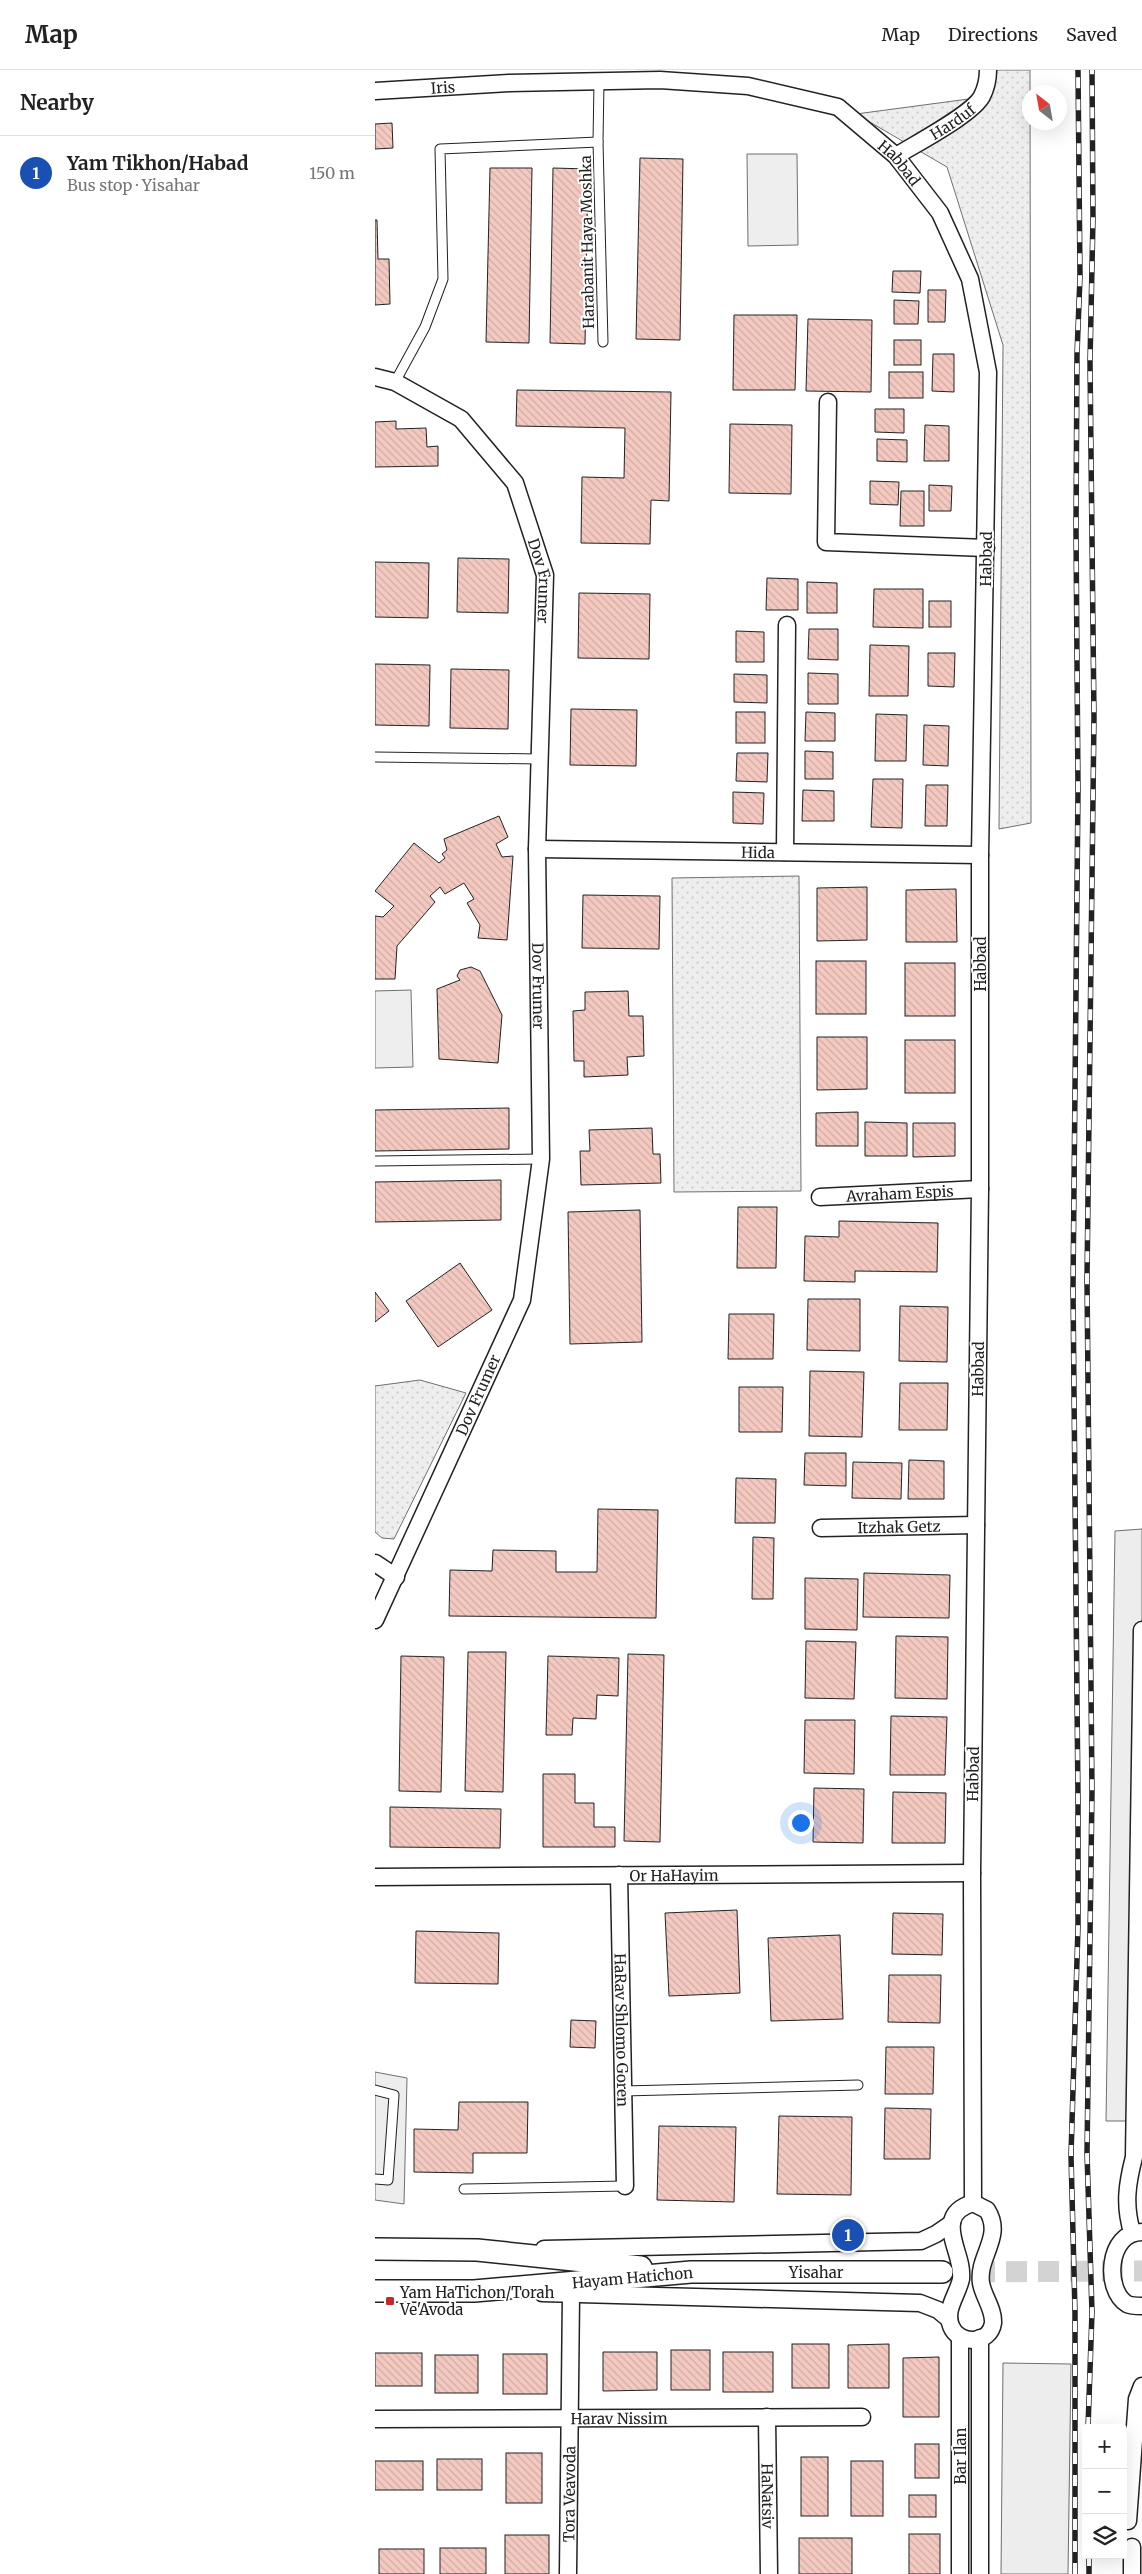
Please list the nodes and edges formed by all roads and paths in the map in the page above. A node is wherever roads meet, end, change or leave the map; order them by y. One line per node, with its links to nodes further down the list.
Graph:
1 (987, 70): 6 (street, Harduf)
2 (509, 76): 3 (street, Habbad); 4 (street, Iris)
3 (599, 81): 5 (lane, Harabanit Haya Moshka); 6 (street, Habbad)
4 (375, 91)
5 (598, 142): 7 (lane, Harabanit Haya Moshka); 9 (lane, Harabanit Haya Moshka)
6 (896, 156): 11 (street, Habbad)
7 (603, 342)
8 (375, 377): 9 (street, Dov Frumer)
9 (395, 382): 14 (street, Dov Frumer)
10 (828, 402): 11 (street)
11 (986, 548): 17 (street, Habbad)
12 (787, 625): 16 (street)
13 (375, 757): 14 (lane)
14 (540, 759): 15 (street, Dov Frumer)
15 (537, 849): 16 (street, Hida); 18 (street, Dov Frumer)
16 (785, 852): 17 (street, Hida)
17 (980, 855): 20 (street, Habbad)
18 (541, 1159): 19 (lane); 25 (street, Dov Frumer)
19 (375, 1161)
20 (980, 1189): 21 (street, Avraham Espis); 22 (street, Habbad)
21 (820, 1196)
22 (976, 1525): 23 (street, Itzhak Getz); 28 (street, Habbad)
23 (821, 1528)
24 (375, 1564): 25 (street)
25 (396, 1577): 26 (street, Dov Frumer)
26 (375, 1620)
27 (1142, 1630): 39 (street)
28 (972, 1873): 29 (street, Or HaHayim); 37 (street, Habbad)
29 (619, 1875): 30 (street, Or HaHayim); 33 (street, HaRav Shlomo Goren)
30 (375, 1877)
31 (858, 2085): 33 (lane)
32 (375, 2090): 34 (lane)
33 (623, 2091): 35 (street, HaRav Shlomo Goren)
34 (375, 2179)
35 (625, 2186): 36 (lane)
36 (464, 2189)
37 (973, 2203): 38 (street); 50 (street)
38 (952, 2223): 41 (street); 48 (street)
39 (1137, 2232): 47 (street)
40 (375, 2249): 41 (street, Hayam Hatichon)
41 (477, 2250): 42 (street, Hayam Hatichon)
42 (691, 2272): 43 (street, Yisahar); 45 (street, Hayam Hatichon)
43 (942, 2272)
44 (375, 2291): 45 (street, Hayam Hatichon)
45 (475, 2291): 46 (street)
46 (571, 2294): 48 (street); 54 (street, Tora Veavoda)
47 (1142, 2306)
48 (949, 2319): 49 (street)
49 (960, 2337): 50 (street); 60 (street, Bar Ilan)
50 (980, 2338): 61 (street, Bar Ilan)
51 (1142, 2386): 56 (street)
52 (862, 2416): 53 (street, Harav Nissim)
53 (767, 2417): 54 (street, Harav Nissim); 59 (street, HaNatsiv)
54 (571, 2418): 55 (street, Harav Nissim); 58 (street, Tora Veavoda)
55 (375, 2419)
56 (1131, 2524)
57 (1132, 2545): 62 (street)
58 (568, 2574)
59 (769, 2574)
60 (960, 2574)
61 (980, 2574)
62 (1132, 2574)

